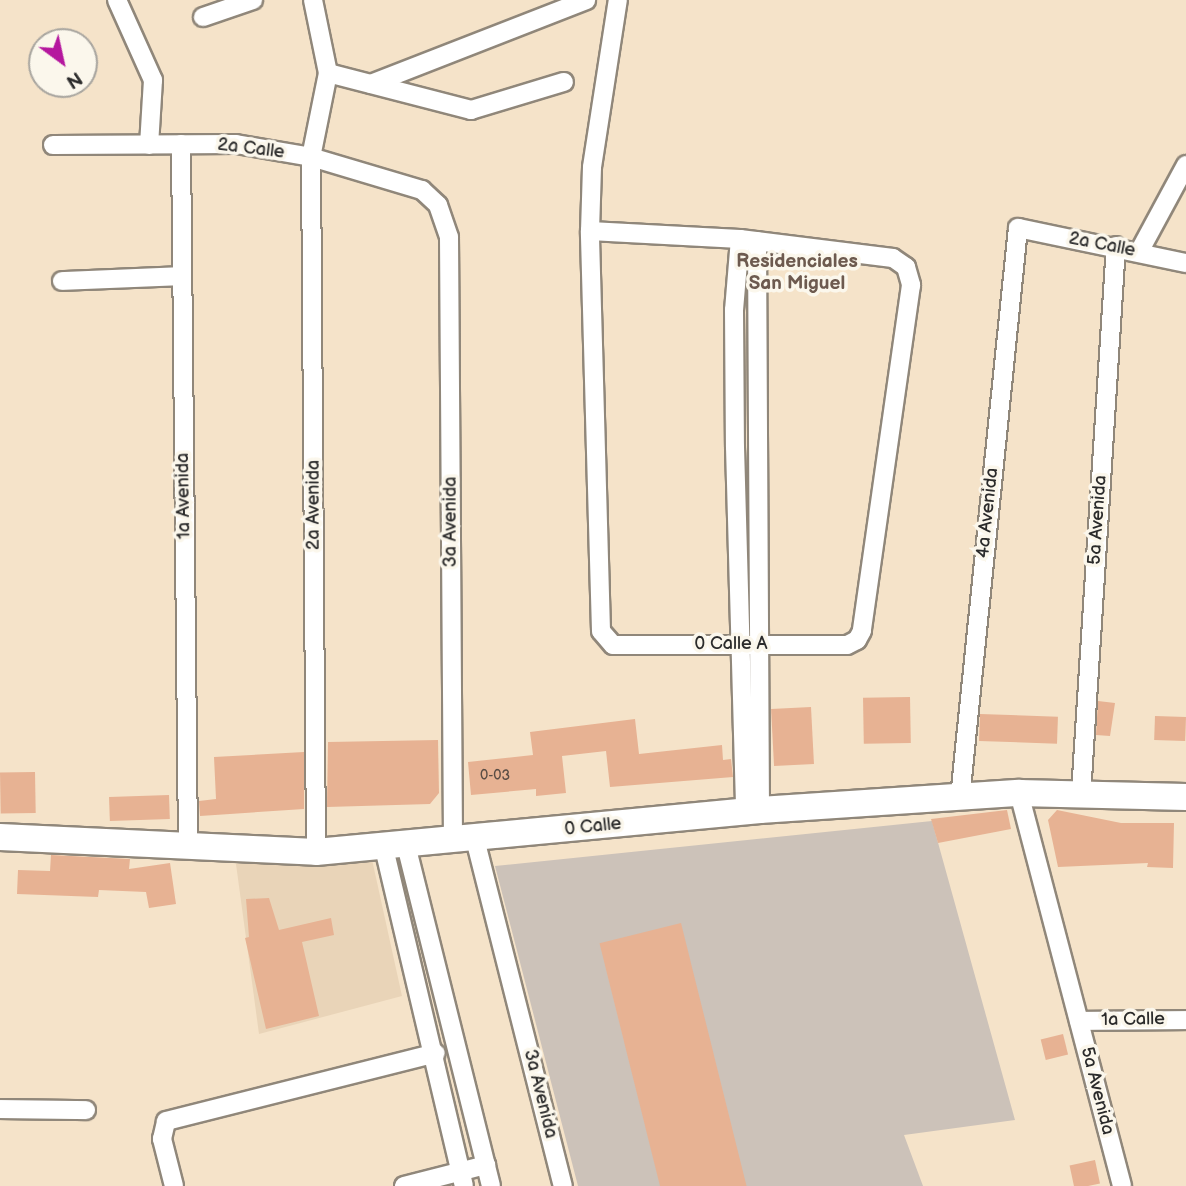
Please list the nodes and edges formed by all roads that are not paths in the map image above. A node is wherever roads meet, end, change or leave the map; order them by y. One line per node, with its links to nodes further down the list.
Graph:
1 (117, 0): 12 (street)
2 (253, 0): 6 (street)
3 (313, 0): 7 (street)
4 (586, 0): 9 (street)
5 (618, 0): 17 (street)
6 (203, 17)
7 (328, 73): 9 (street); 13 (street, 2a Avenida)
8 (564, 82): 9 (street)
9 (371, 84)
10 (181, 144): 12 (street, 2a Calle); 13 (street, 2a Calle); 22 (street, 1a Avenida)
11 (52, 145): 12 (street, 2a Calle)
12 (149, 145)
13 (311, 157): 15 (street, 2a Calle); 37 (street, 2a Avenida)
14 (1186, 165): 20 (street)
15 (438, 205): 34 (street, 3a Avenida)
16 (1018, 228): 19 (street, 2a Calle); 31 (street, 4a Avenida)
17 (590, 231): 18 (street); 26 (street, 0 Calle A)
18 (748, 240): 24 (street); 25 (street); 27 (street, 0 Calle A)
19 (1116, 246): 20 (street, 2a Calle); 29 (street, 5a Avenida)
20 (1139, 252): 21 (street, 2a Calle)
21 (1186, 263)
22 (181, 276): 23 (street); 36 (street, 1a Avenida)
23 (62, 281)
24 (735, 447): 25 (street); 26 (street)
25 (758, 447): 27 (street)
26 (738, 644): 27 (street, 0 Calle A); 32 (street)
27 (759, 644): 32 (street)
28 (1019, 793): 29 (main road, 0 Calle); 31 (main road, 0 Calle); 39 (street, 5a Avenida)
29 (1081, 794): 30 (main road, 0 Calle)
30 (1186, 797)
31 (960, 798): 32 (main road, 0 Calle)
32 (753, 811): 34 (main road, 0 Calle)
33 (0, 837): 36 (main road, 0 Calle)
34 (464, 840): 35 (main road, 0 Calle); 48 (street, 3a Avenida)
35 (395, 846): 37 (main road, 0 Calle); 40 (street); 43 (street)
36 (188, 848): 37 (main road, 0 Calle)
37 (316, 852)
38 (1186, 1020): 39 (street, 1a Calle)
39 (1079, 1021): 49 (street, 5a Avenida)
40 (436, 1053): 44 (street); 45 (street)
41 (0, 1109): 42 (street)
42 (86, 1110)
43 (486, 1165): 44 (street); 47 (street)
44 (462, 1180): 46 (street)
45 (174, 1186)
46 (404, 1186)
47 (491, 1186)
48 (563, 1186)
49 (1122, 1186)

